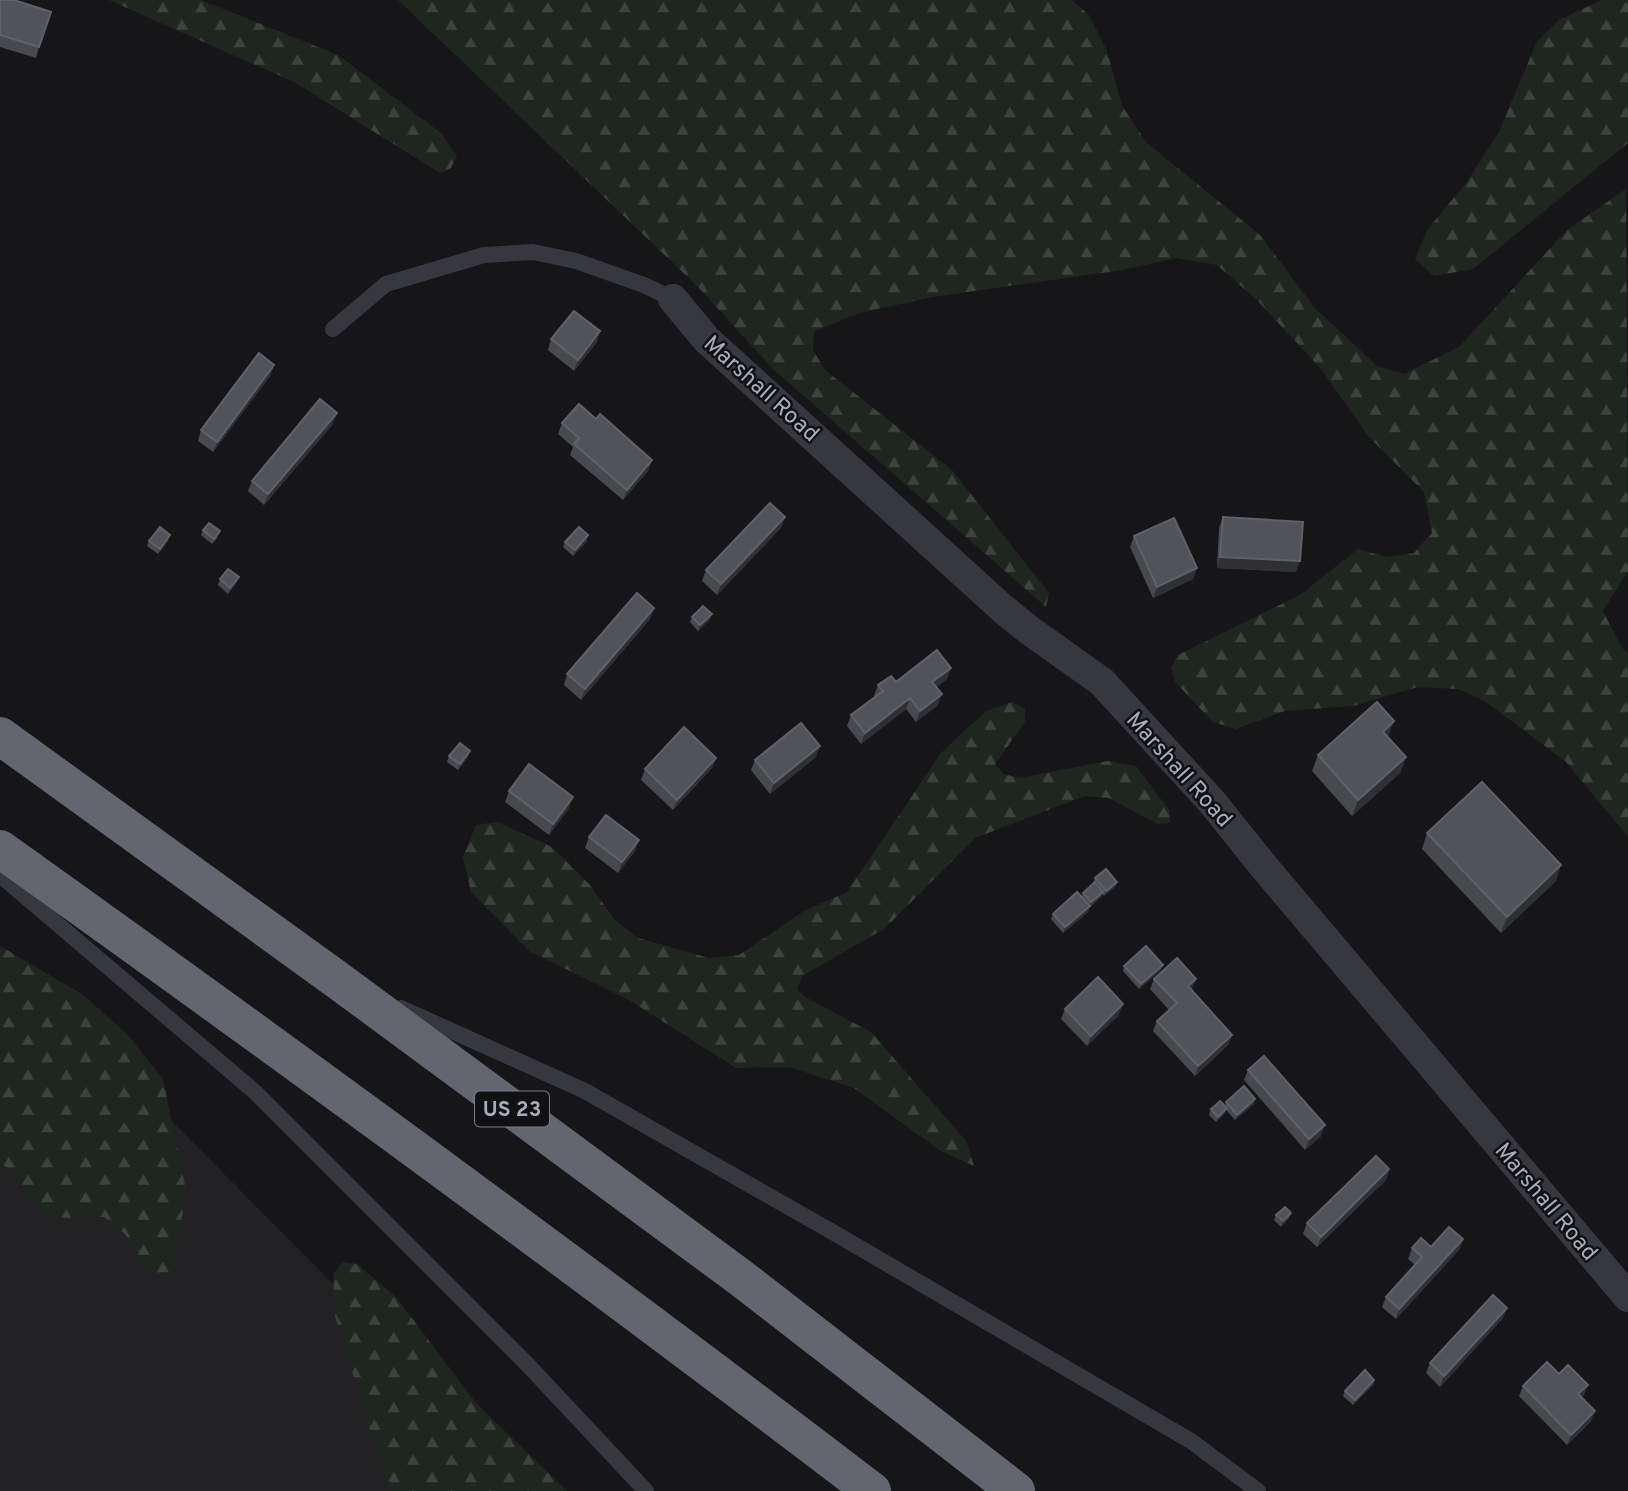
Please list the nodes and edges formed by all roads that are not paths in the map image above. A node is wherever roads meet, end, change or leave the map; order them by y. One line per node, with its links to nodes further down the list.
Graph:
1 (673, 299): 2 (lane); 7 (street, Marshall Road)
2 (333, 329)
3 (0, 736): 6 (highway, US 23)
4 (0, 849): 9 (highway)
5 (0, 875): 8 (lane)
6 (336, 979): 10 (highway, US 23); 11 (lane)
7 (1628, 1297)
8 (646, 1491)
9 (872, 1491)
10 (1016, 1491)
11 (1258, 1491)

